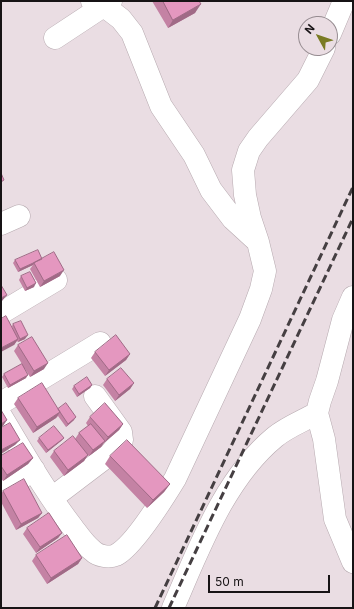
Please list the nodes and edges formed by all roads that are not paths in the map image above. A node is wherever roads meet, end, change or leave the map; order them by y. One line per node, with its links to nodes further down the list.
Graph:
1 (344, 1): 3 (street)
2 (102, 3): 4 (street); 6 (street)
3 (338, 16)
4 (55, 38)
5 (320, 56): 6 (street)
6 (258, 242): 17 (street)
7 (56, 280): 9 (street)
8 (353, 297): 13 (street)
9 (1, 313)
10 (100, 343): 12 (street)
11 (95, 396): 17 (street)
12 (1, 403)
13 (317, 414): 18 (street); 19 (street)
14 (1, 416): 15 (street)
15 (34, 470): 16 (street); 17 (street)
16 (1, 490)
17 (52, 498)
18 (353, 562)
19 (173, 608)

